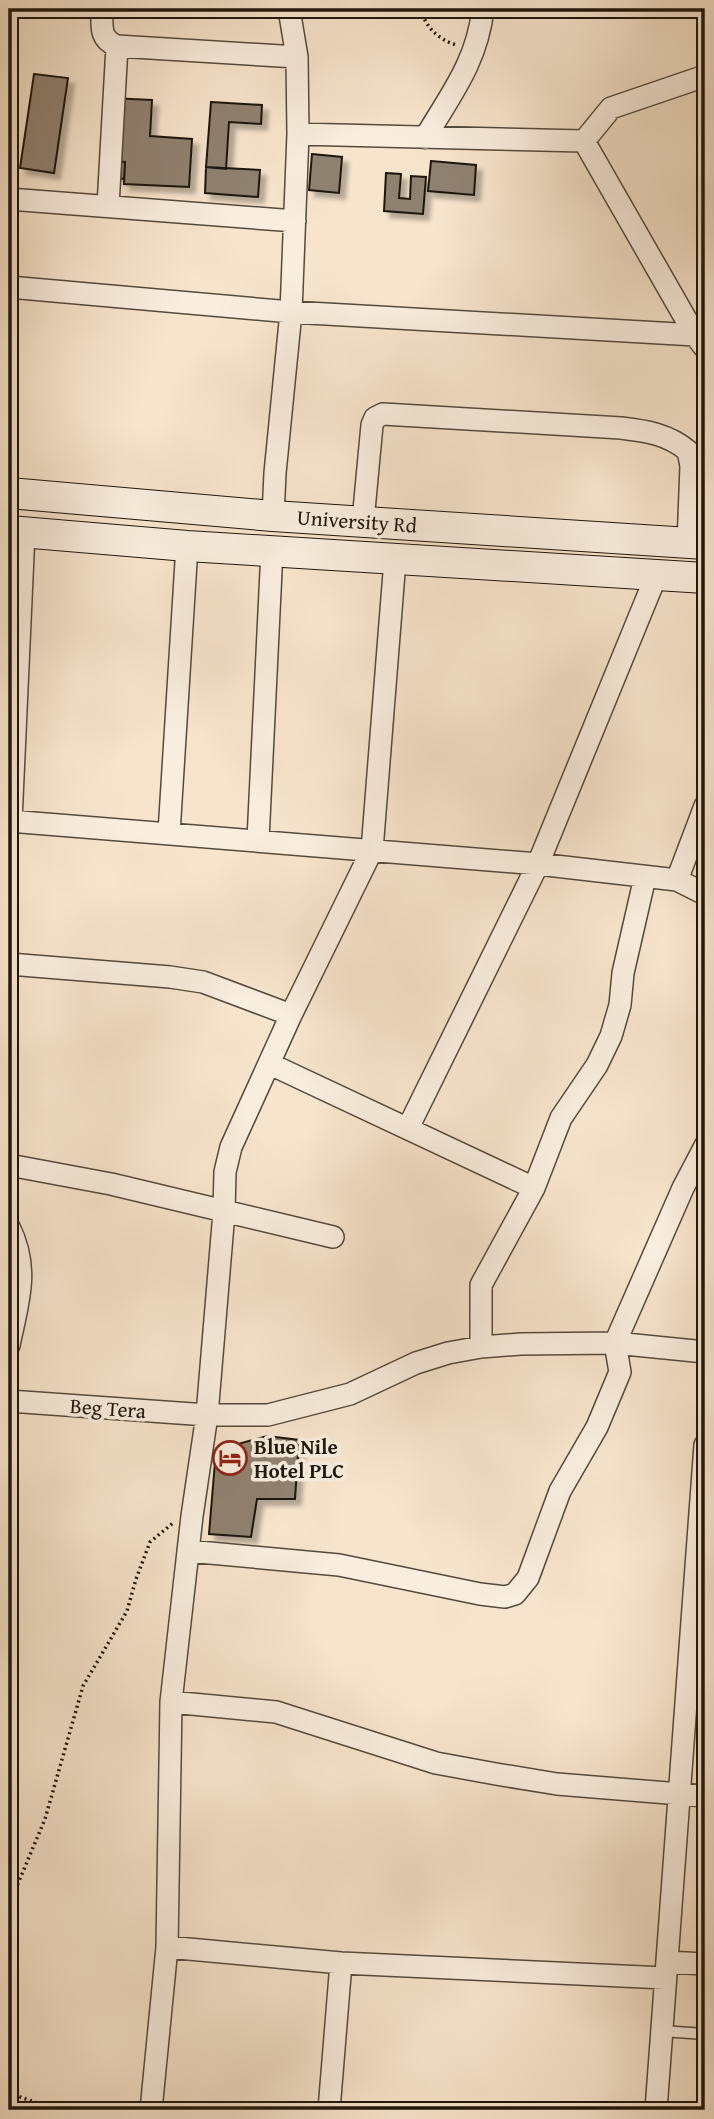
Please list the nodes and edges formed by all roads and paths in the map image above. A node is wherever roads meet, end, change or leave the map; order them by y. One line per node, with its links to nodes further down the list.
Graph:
1 (102, 9): 5 (street)
2 (289, 9): 7 (street)
3 (421, 9): 6 (path)
4 (483, 9): 6 (street)
5 (117, 46): 7 (street); 13 (street)
6 (474, 52): 10 (street)
7 (297, 57): 9 (street)
8 (705, 76): 11 (street)
9 (298, 134): 10 (street); 14 (street)
10 (425, 138): 11 (street)
11 (584, 141): 17 (street)
12 (9, 199): 13 (street)
13 (108, 206): 14 (street)
14 (295, 221): 16 (street)
15 (9, 286): 16 (street)
16 (291, 312): 17 (street); 19 (street)
17 (700, 341)
18 (9, 493): 19 (street, University Rd)
19 (273, 516): 20 (street, University Rd); 24 (street)
20 (363, 521): 22 (street, University Rd); 22 (street)
21 (17, 532): 23 (street, University Rd); 29 (street)
22 (697, 544)
23 (187, 546): 24 (street, University Rd); 30 (street)
24 (272, 550): 25 (street, University Rd); 31 (street)
25 (395, 560): 26 (street, University Rd); 32 (street)
26 (656, 576): 27 (street, University Rd); 33 (street)
27 (705, 578)
28 (705, 806): 35 (street)
29 (10, 821): 30 (street)
30 (169, 833): 31 (street)
31 (258, 840): 32 (street)
32 (372, 850): 33 (street); 38 (street)
33 (538, 864): 34 (street); 40 (street)
34 (645, 877): 35 (street); 43 (street)
35 (677, 880): 36 (street)
36 (705, 894)
37 (9, 964): 38 (street)
38 (292, 1015): 39 (street)
39 (270, 1064): 40 (street); 44 (street)
40 (408, 1128): 43 (street)
41 (705, 1146): 47 (street)
42 (9, 1165): 44 (street)
43 (534, 1188): 50 (street)
44 (224, 1212): 46 (street); 52 (street)
45 (9, 1227): 48 (street)
46 (333, 1237)
47 (615, 1343): 49 (street, Beg Tera); 50 (street, Beg Tera); 56 (street)
48 (9, 1345)
49 (704, 1346)
50 (481, 1347): 52 (street, Beg Tera)
51 (9, 1401): 52 (street, Beg Tera)
52 (207, 1415): 54 (street)
53 (705, 1444): 55 (street)
54 (192, 1516): 56 (street); 61 (path)
55 (701, 1549): 57 (street)
56 (188, 1550): 58 (street)
57 (697, 1674): 59 (street)
58 (171, 1702): 59 (street); 62 (street)
59 (679, 1794): 60 (street); 65 (street)
60 (705, 1796)
61 (9, 1905)
62 (167, 1947): 63 (street); 70 (street)
63 (341, 1963): 65 (street); 71 (street)
64 (705, 1964): 65 (street)
65 (666, 1970): 66 (street)
66 (662, 2031): 67 (lane); 72 (street)
67 (705, 2034)
68 (9, 2093): 69 (path)
69 (57, 2110)
70 (151, 2110)
71 (329, 2110)
72 (656, 2110)

